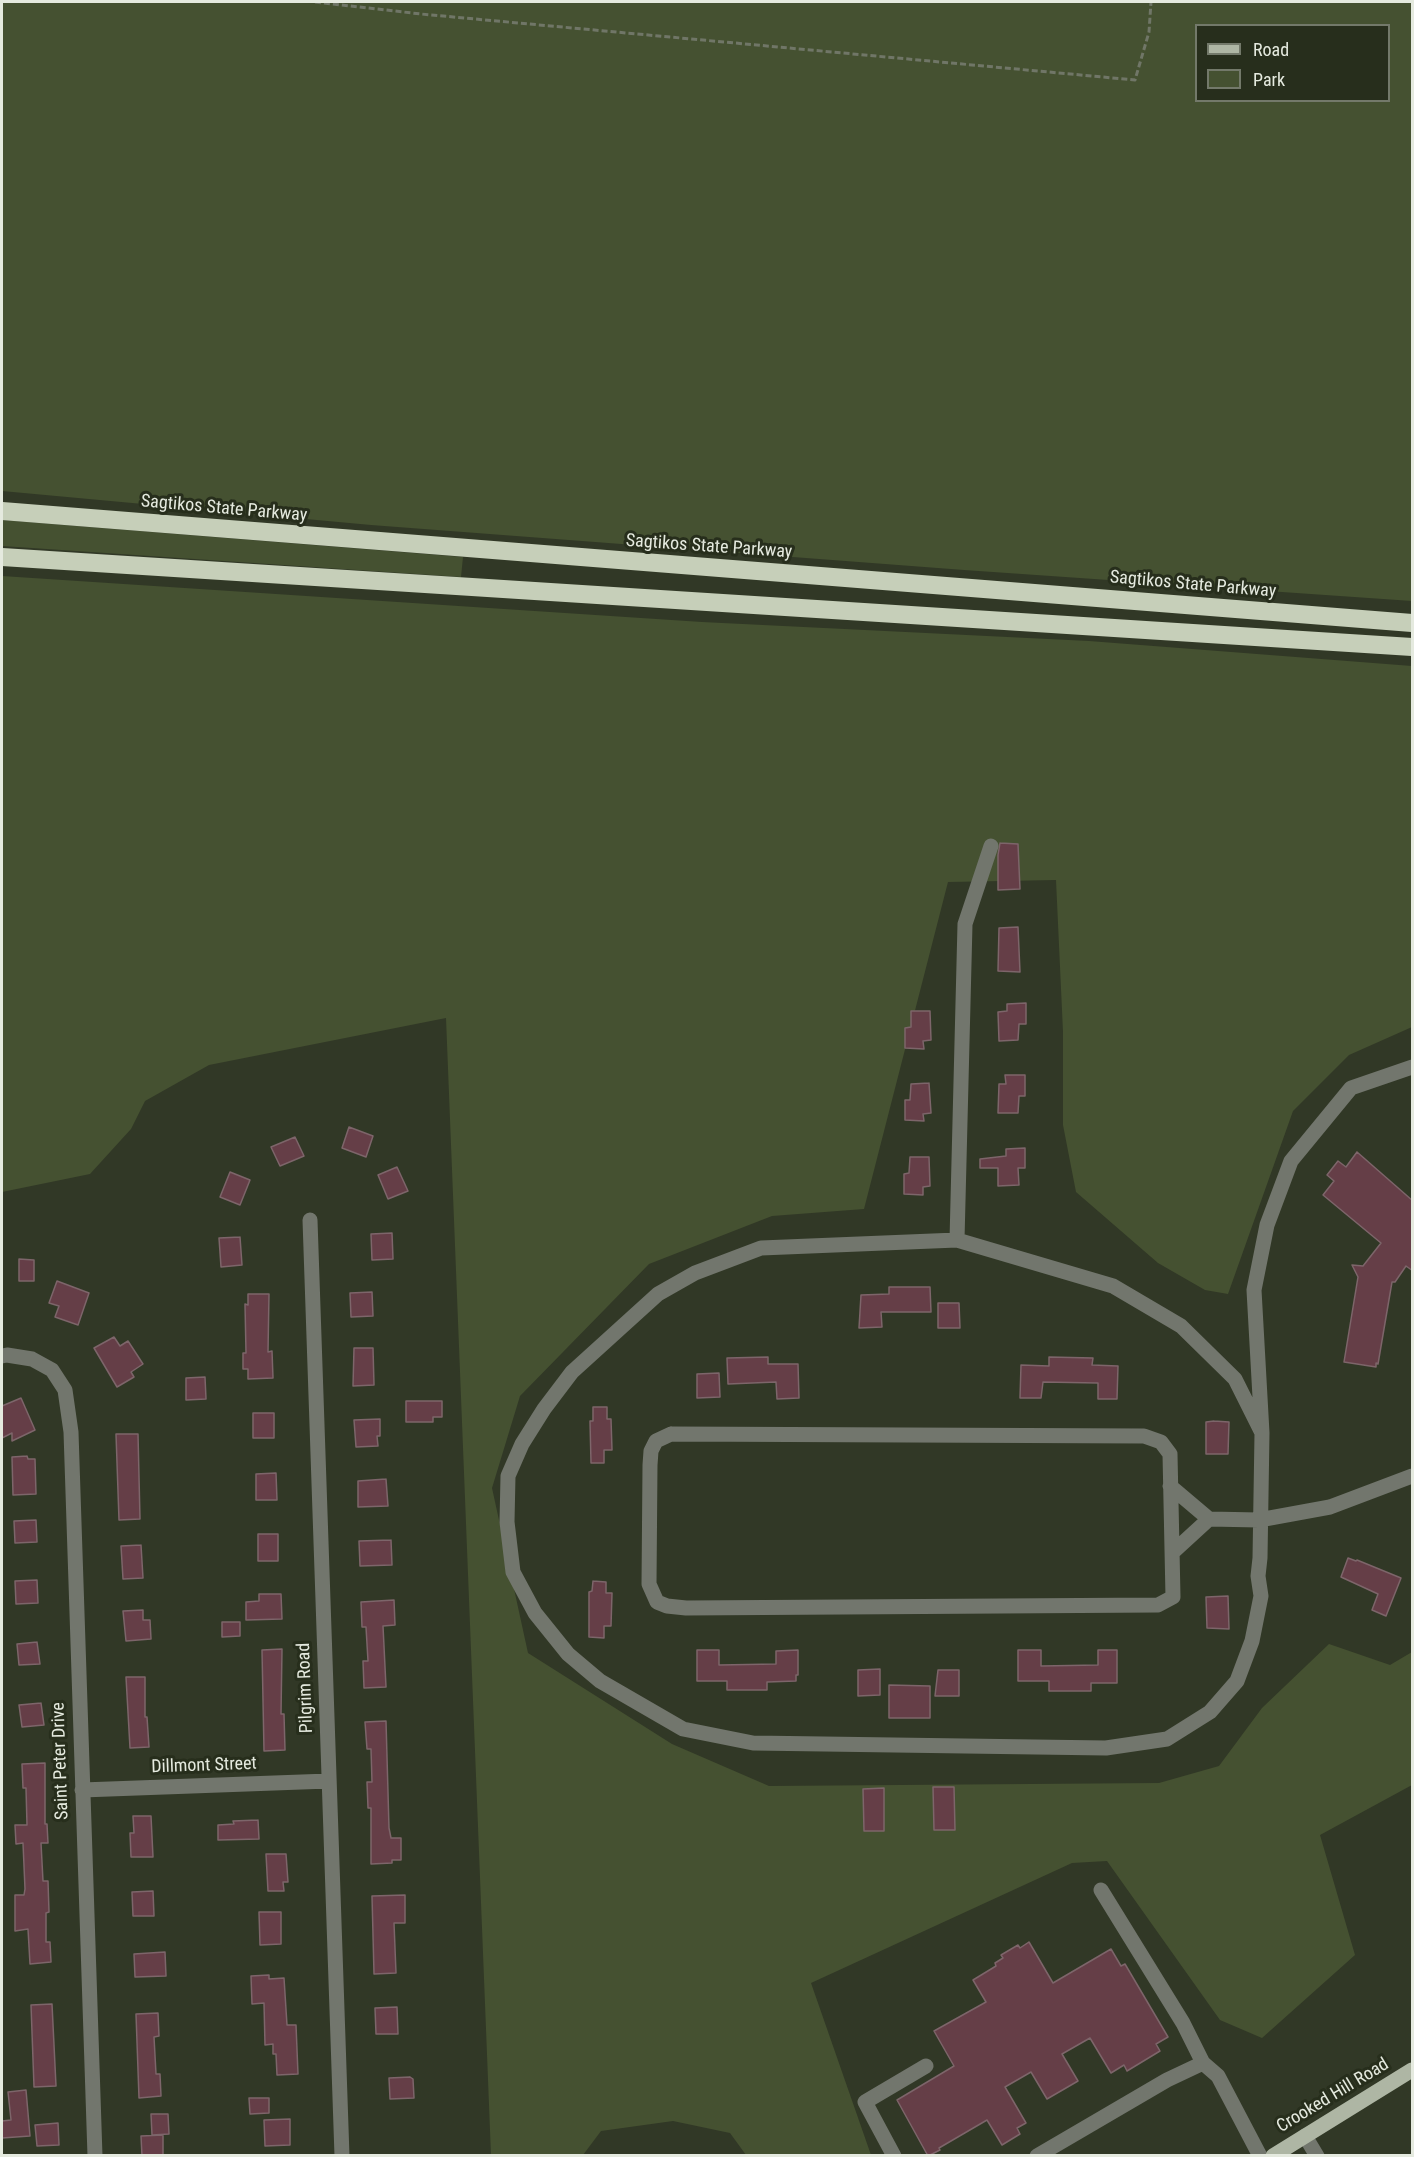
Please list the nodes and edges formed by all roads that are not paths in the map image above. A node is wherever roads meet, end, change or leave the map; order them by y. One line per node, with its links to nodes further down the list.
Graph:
1 (2, 511): 3 (highway, Sagtikos State Parkway)
2 (2, 557): 4 (highway)
3 (1413, 623)
4 (1413, 647)
5 (991, 846): 8 (street)
6 (1413, 1067): 10 (street)
7 (310, 1220): 16 (street, Pilgrim Road)
8 (957, 1240): 10 (street); 14 (street)
9 (2, 1356): 17 (street, Saint Peter Drive)
10 (1262, 1433): 14 (street)
11 (1413, 1476): 14 (street)
12 (1170, 1486): 13 (street); 15 (street); 15 (street)
13 (1209, 1519): 14 (street); 15 (street)
14 (1259, 1520)
15 (1173, 1552)
16 (329, 1781): 17 (street, Dillmont Street); 24 (street, Pilgrim Road)
17 (81, 1790): 23 (street, Saint Peter Drive)
18 (1101, 1890): 19 (street)
19 (1203, 2063): 26 (street); 27 (street)
20 (926, 2066): 25 (street)
21 (1413, 2070): 22 (main road, Crooked Hill Road)
22 (1305, 2136): 28 (main road, Crooked Hill Road); 29 (street)
23 (95, 2156)
24 (342, 2156)
25 (894, 2156)
26 (1037, 2156)
27 (1260, 2156)
28 (1273, 2156)
29 (1317, 2156)

